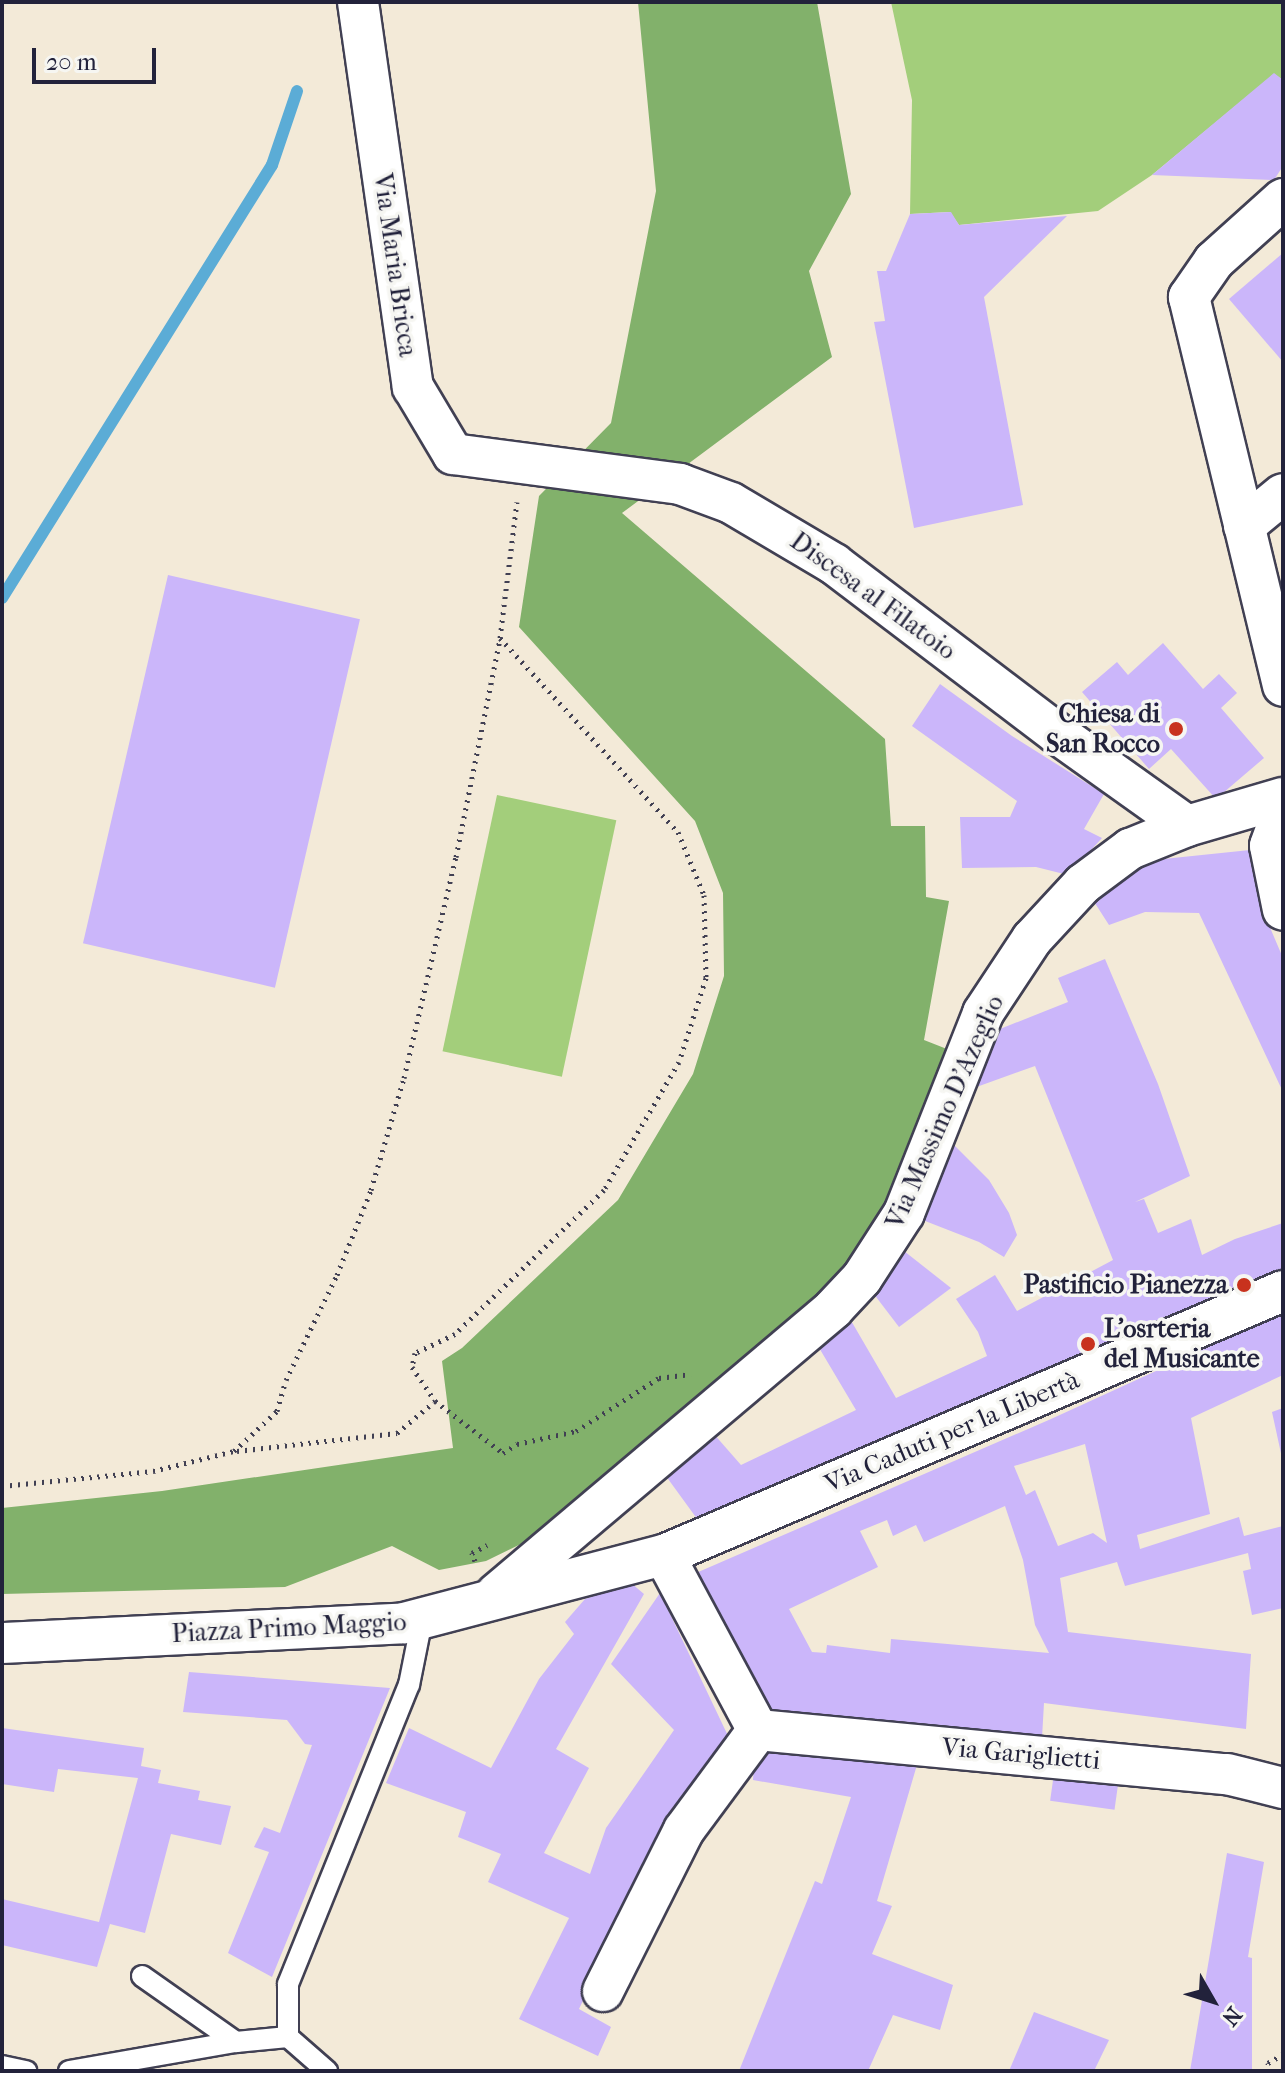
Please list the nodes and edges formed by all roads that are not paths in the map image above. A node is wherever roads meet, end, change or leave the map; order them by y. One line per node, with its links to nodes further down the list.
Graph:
1 (358, 2): 3 (street, Via Maria Bricca)
2 (1283, 199): 5 (street)
3 (517, 465): 9 (street, Discesa al Filatoio)
4 (1283, 494): 5 (street)
5 (1244, 526): 6 (street)
6 (1283, 686)
7 (1283, 798): 9 (street, Via Massimo D'Azeglio)
8 (1283, 810): 10 (street)
9 (1187, 826): 13 (street, Via Massimo D'Azeglio)
10 (1283, 910)
11 (1283, 1291): 12 (street, Via Caduti per la Libertà)
12 (664, 1555): 13 (street, Piazza Primo Maggio); 16 (street)
13 (488, 1600): 14 (street, Piazza Primo Maggio)
14 (422, 1620): 15 (street, Piazza Primo Maggio); 20 (lane)
15 (2, 1643)
16 (758, 1730): 17 (street, Via Gariglietti); 19 (street)
17 (1283, 1788)
18 (142, 1976): 21 (lane)
19 (603, 1991)
20 (288, 2037): 21 (lane); 25 (lane)
21 (236, 2042): 24 (lane)
22 (2, 2066): 23 (lane)
23 (26, 2071)
24 (69, 2071)
25 (327, 2071)

